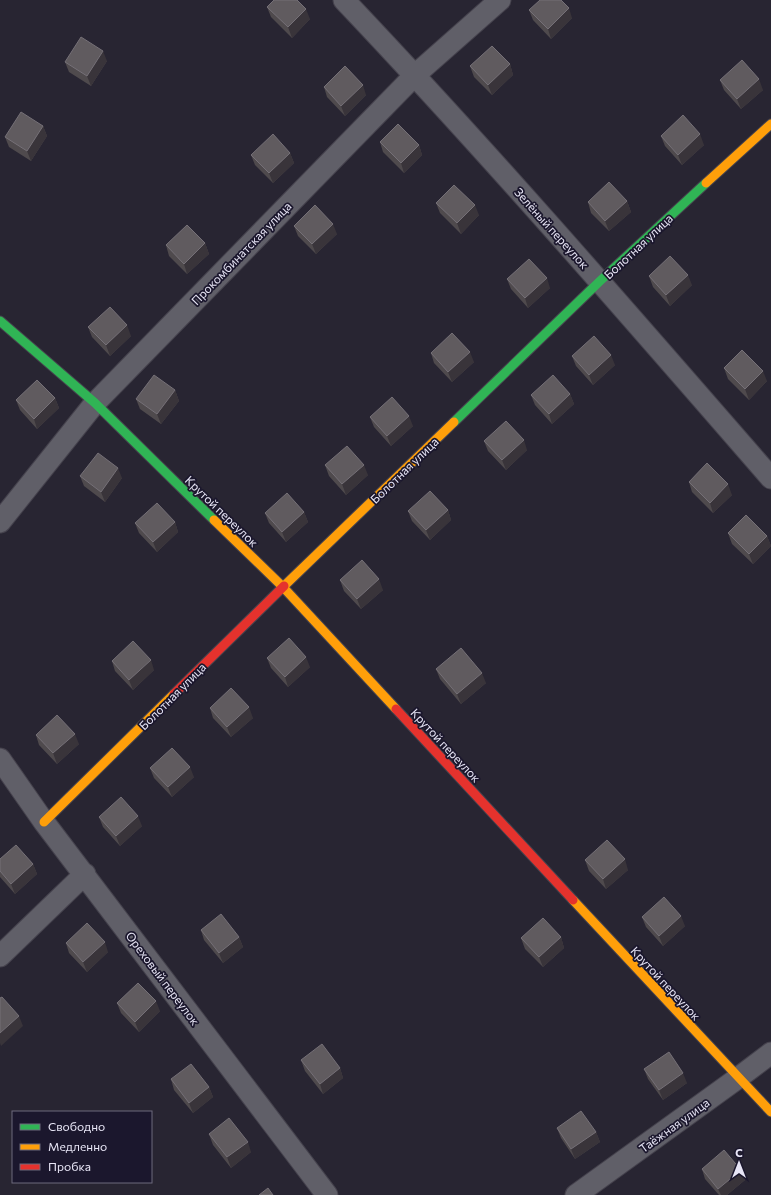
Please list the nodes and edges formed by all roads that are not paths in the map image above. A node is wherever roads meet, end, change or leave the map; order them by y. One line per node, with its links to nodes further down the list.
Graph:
1 (344, 0): 3 (street, Зелёный переулок)
2 (500, 0): 3 (street, Прокомбинатская улица)
3 (415, 75): 5 (street, Зелёный переулок); 7 (street, Прокомбинатская улица)
4 (771, 124): 5 (street, Болотная улица)
5 (600, 281): 8 (street, Зелёный переулок); 10 (street, Болотная улица)
6 (0, 321): 7 (street, Крутой переулок)
7 (95, 403): 9 (street, Прокомбинатская улица); 10 (street, Крутой переулок)
8 (771, 478)
9 (0, 522)
10 (283, 587): 12 (street, Болотная улица); 16 (street, Крутой переулок)
11 (0, 759): 12 (street, Ореховый переулок)
12 (44, 822): 13 (street, Ореховый переулок)
13 (85, 874): 14 (street); 18 (street, Ореховый переулок)
14 (0, 956)
15 (771, 1053): 16 (street, Таёжная улица)
16 (738, 1078): 17 (street, Крутой переулок); 19 (street, Таёжная улица)
17 (771, 1112)
18 (327, 1195)
19 (576, 1195)

